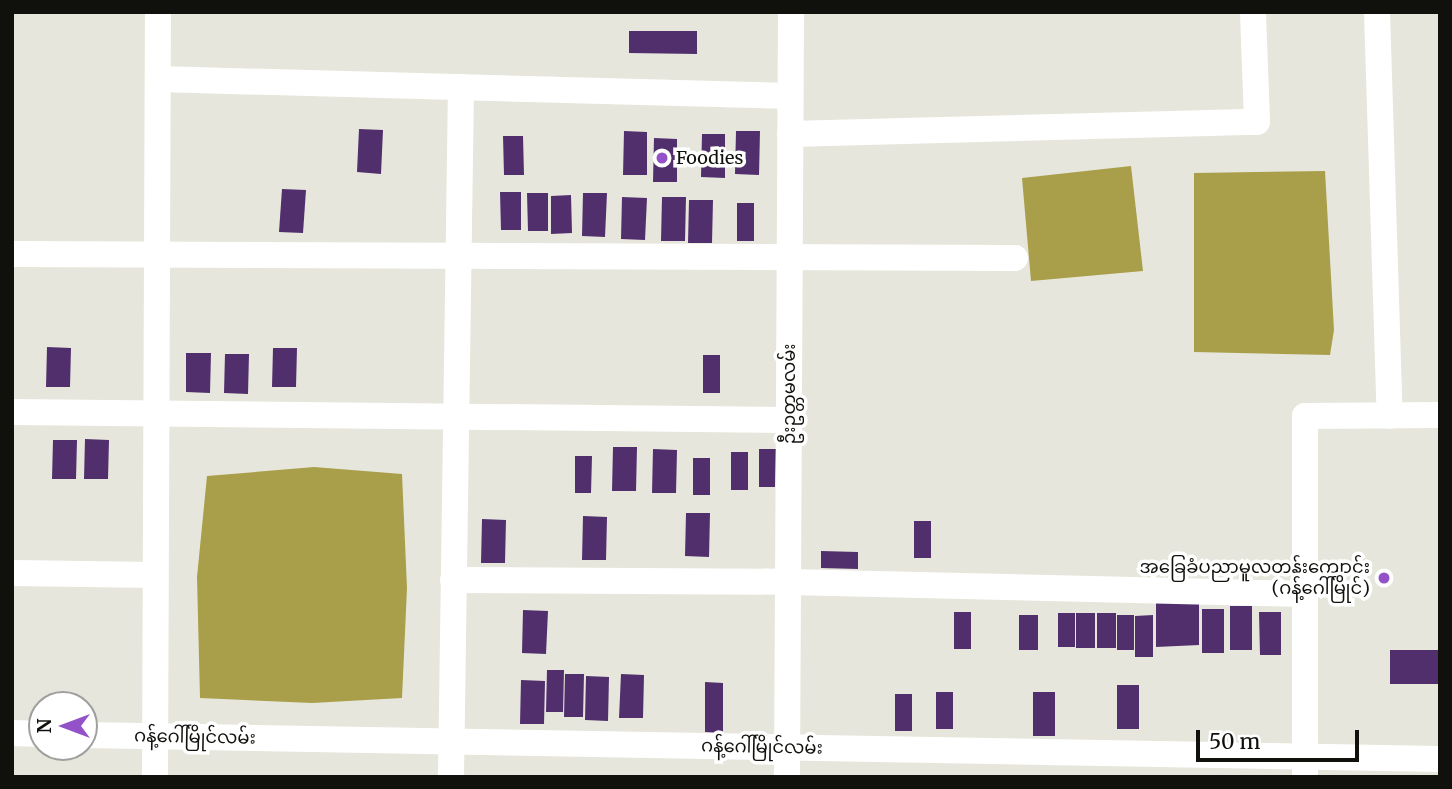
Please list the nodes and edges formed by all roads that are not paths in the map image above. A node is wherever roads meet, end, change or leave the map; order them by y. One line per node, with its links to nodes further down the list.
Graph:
1 (158, 12): 5 (street)
2 (791, 12): 7 (street, ဦးဥတ္တမလမ်း)
3 (1253, 12): 8 (street)
4 (1377, 12): 17 (street)
5 (158, 79): 6 (street); 10 (street)
6 (461, 87): 7 (street); 11 (street)
7 (790, 96): 8 (street, ဦးဥတ္တမလမ်း)
8 (790, 134): 12 (street, ဦးဥတ္တမလမ်း)
9 (12, 254): 10 (street)
10 (157, 255): 11 (street); 15 (street)
11 (458, 256): 12 (street); 18 (street)
12 (790, 257): 13 (street); 19 (street, ဦးဥတ္တမလမ်း)
13 (1015, 258)
14 (12, 412): 15 (street)
15 (156, 413): 18 (street); 21 (street)
16 (1440, 415): 17 (street)
17 (1390, 416): 24 (street)
18 (456, 417): 19 (street); 22 (street)
19 (789, 420): 23 (street, ဦးဥတ္တမလမ်း)
20 (12, 573): 21 (street)
21 (155, 575): 26 (street)
22 (453, 580): 23 (street); 27 (street)
23 (788, 582): 24 (street); 28 (street, ဦးဥတ္တမလမ်း)
24 (1306, 594): 30 (street)
25 (98, 735): 26 (street, ဂန့်ဂေါ်မြိုင်လမ်း)
26 (155, 736): 27 (street, ဂန့်ဂေါ်မြိုင်လမ်း); 31 (street)
27 (451, 741): 28 (street, ဂန့်ဂေါ်မြိုင်လမ်း); 32 (street)
28 (788, 747): 30 (street, ဂန့်ဂေါ်မြိုင်လမ်း); 33 (street, ဦးဥတ္တမလမ်း)
29 (1440, 759): 30 (street, ဂန့်ဂေါ်မြိုင်လမ်း)
30 (1305, 767)
31 (155, 777)
32 (451, 777)
33 (788, 777)

